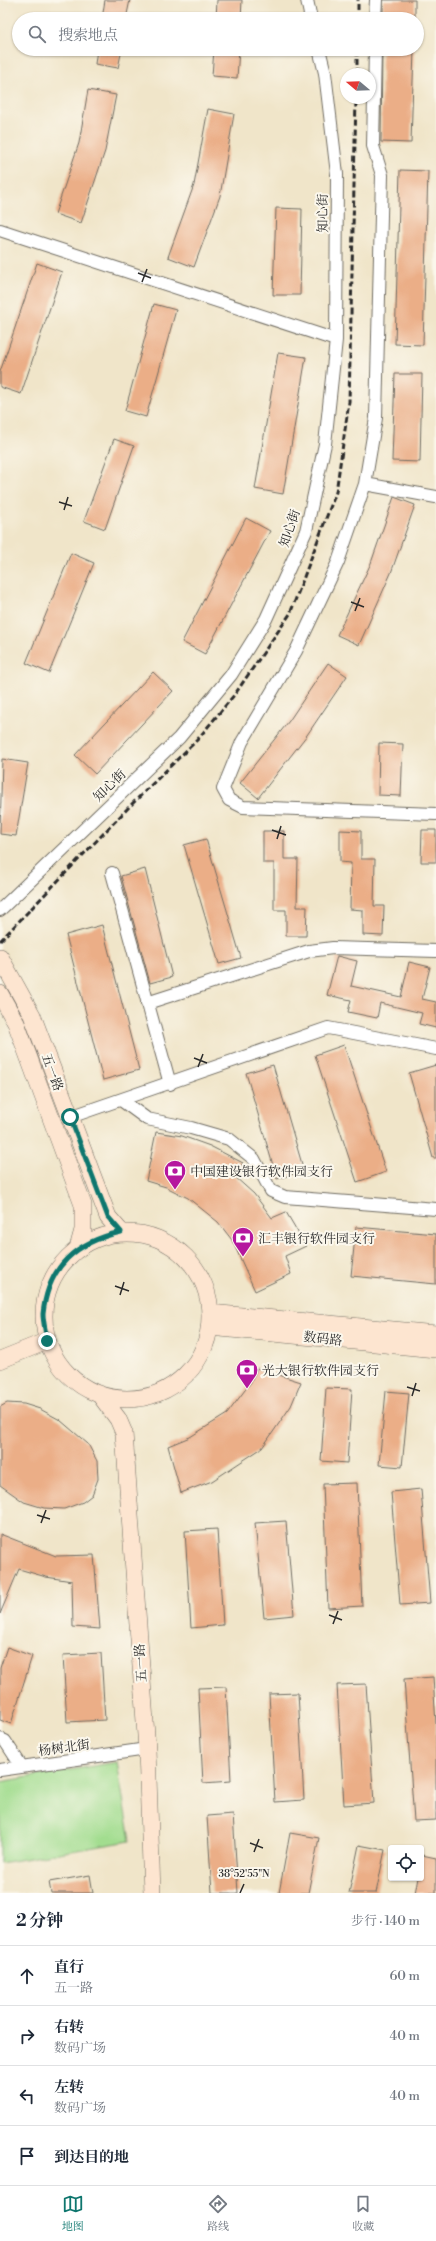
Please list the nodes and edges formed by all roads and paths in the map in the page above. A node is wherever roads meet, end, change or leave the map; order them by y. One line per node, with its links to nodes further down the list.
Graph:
1 (307, 0): 3 (street)
2 (376, 0): 4 (street)
3 (310, 12)
4 (375, 12)
5 (321, 56): 8 (street, 知心街)
6 (375, 56): 9 (street)
7 (0, 230): 8 (street)
8 (336, 340): 13 (street, 知心街)
9 (365, 484): 10 (street); 11 (street)
10 (436, 497)
11 (436, 814)
12 (112, 873): 17 (street)
13 (0, 910)
14 (436, 951): 17 (street)
15 (0, 956): 21 (main road, 五一路)
16 (0, 994): 24 (main road, 五一路)
17 (147, 1003): 19 (street)
18 (436, 1049): 19 (street)
19 (170, 1084): 20 (street)
20 (121, 1100): 21 (street); 22 (street)
21 (70, 1117): 23 (main road, 五一路)
22 (436, 1209)
23 (121, 1232): 24 (main road); 25 (main road)
24 (78, 1248): 27 (main road)
25 (210, 1320): 26 (main road, 数码路); 28 (main road, 数码路); 31 (main road)
26 (436, 1334)
27 (47, 1341): 29 (main road); 30 (main road)
28 (436, 1349)
29 (0, 1360)
30 (100, 1395): 31 (main road); 32 (main road)
31 (147, 1397): 32 (main road)
32 (124, 1433): 34 (main road, 五一路)
33 (0, 1739): 35 (street)
34 (146, 1749): 35 (street, 杨树北街); 37 (main road, 五一路)
35 (22, 1767): 36 (street, 杨树北街)
36 (0, 1770)
37 (152, 1893)

